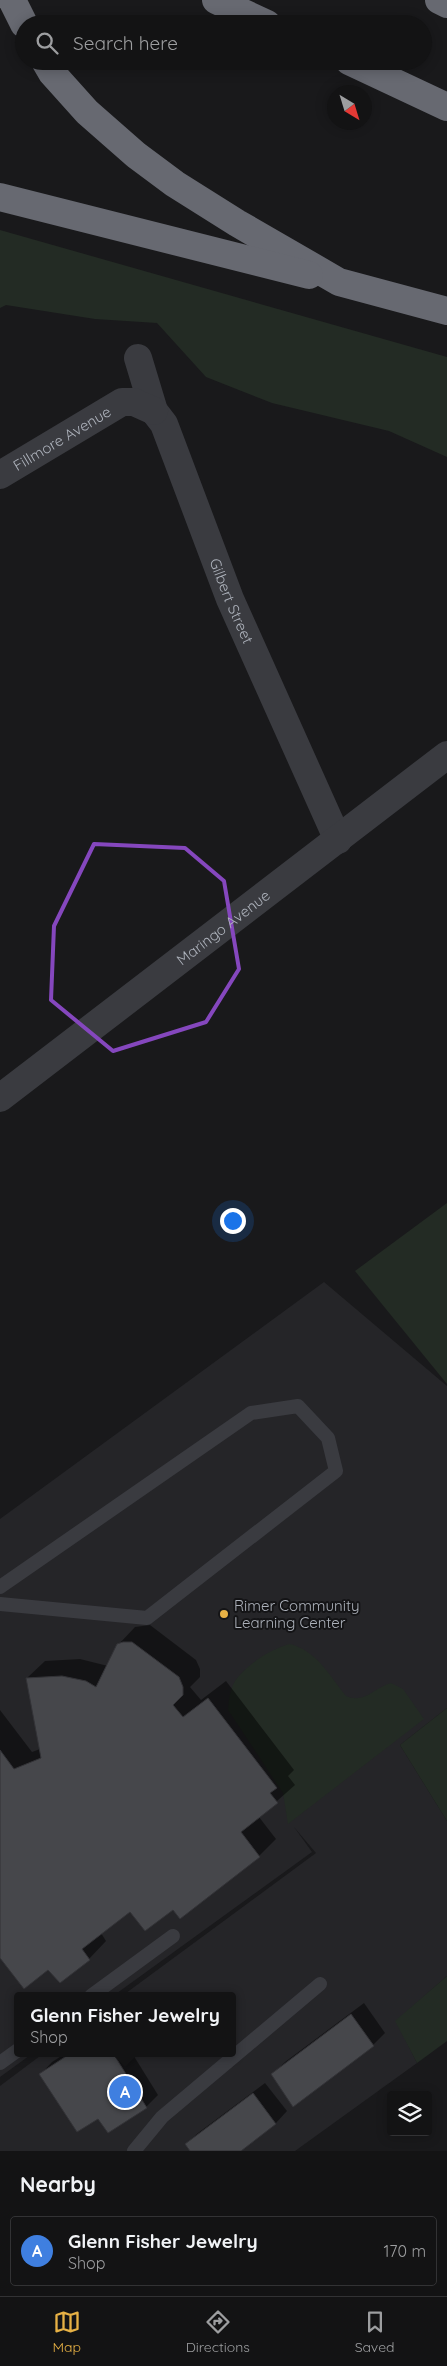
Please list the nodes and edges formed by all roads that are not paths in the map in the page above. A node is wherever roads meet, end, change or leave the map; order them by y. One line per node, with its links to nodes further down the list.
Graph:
1 (12, 0): 5 (highway)
2 (216, 0): 6 (highway)
3 (439, 0): 4 (highway)
4 (447, 4)
5 (20, 15)
6 (248, 15)
7 (50, 70): 11 (highway)
8 (368, 70): 9 (highway)
9 (447, 107)
10 (0, 197): 11 (highway)
11 (339, 282): 12 (highway)
12 (447, 310)
13 (138, 358): 14 (street, Gilbert Street)
14 (154, 411): 15 (street, Fillmore Avenue); 17 (street, Gilbert Street)
15 (0, 475)
16 (447, 756): 17 (street, Maringo Avenue)
17 (338, 840): 18 (street, Maringo Avenue)
18 (0, 1098)
19 (0, 1586): 20 (lane)
20 (0, 1604)
21 (173, 1936): 23 (lane)
22 (320, 1984): 25 (lane)
23 (96, 1992)
24 (14, 2053): 27 (lane)
25 (236, 2055)
26 (233, 2057): 28 (lane)
27 (0, 2062)
28 (134, 2151)

